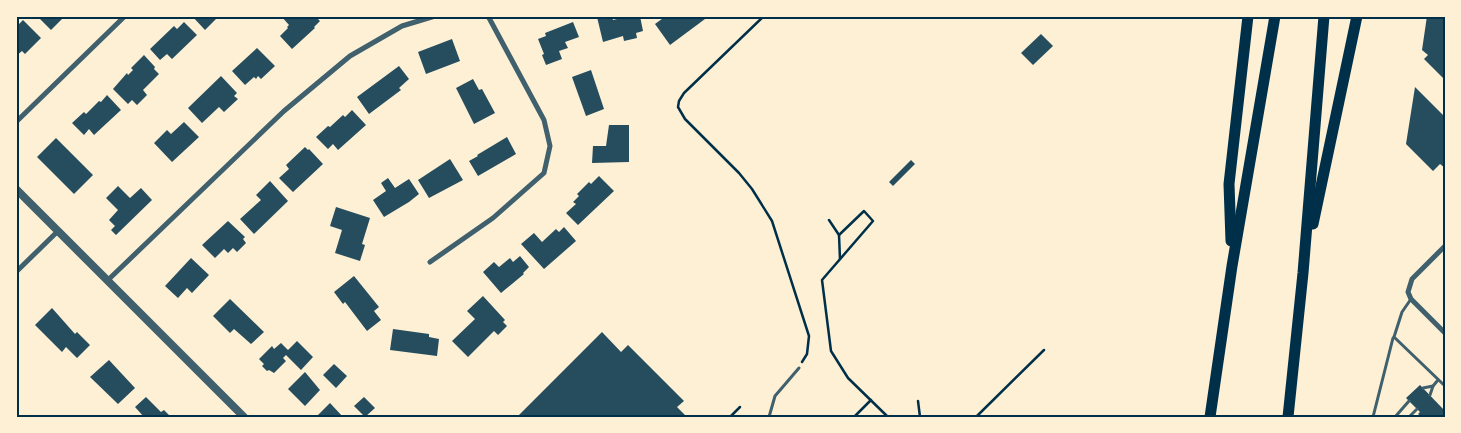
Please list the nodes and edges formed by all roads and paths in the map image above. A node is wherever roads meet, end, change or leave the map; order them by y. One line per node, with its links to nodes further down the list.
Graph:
1 (125, 16): 9 (street)
2 (434, 16): 20 (street)
3 (488, 16): 16 (street)
4 (764, 16): 25 (path)
5 (1248, 16): 17 (highway)
6 (1275, 16): 17 (highway)
7 (1324, 16): 19 (highway)
8 (1357, 16): 19 (highway)
9 (16, 122)
10 (16, 189): 12 (street)
11 (829, 220): 13 (path)
12 (58, 231): 18 (street); 20 (street)
13 (839, 235): 15 (path); 15 (path)
14 (1445, 246): 21 (street)
15 (840, 260): 31 (path)
16 (430, 262)
17 (1232, 266): 43 (highway)
18 (16, 272)
19 (1303, 272): 44 (highway)
20 (108, 280): 36 (street)
21 (1411, 299): 22 (street); 23 (lane)
22 (1445, 333)
23 (1394, 337): 26 (lane); 45 (lane)
24 (1044, 350): 42 (path)
25 (799, 368): 38 (lane)
26 (1438, 380): 27 (lane); 28 (lane)
27 (1433, 386): 29 (lane); 30 (lane)
28 (1445, 386)
29 (1423, 388)
30 (1430, 395)
31 (871, 400): 39 (path); 40 (path)
32 (918, 401): 41 (path)
33 (1409, 401): 46 (lane)
34 (740, 407): 37 (path)
35 (1417, 409): 47 (lane)
36 (244, 417)
37 (730, 417)
38 (769, 417)
39 (854, 417)
40 (888, 417)
41 (920, 417)
42 (976, 417)
43 (1210, 417)
44 (1288, 417)
45 (1373, 417)
46 (1395, 417)
47 (1409, 417)

